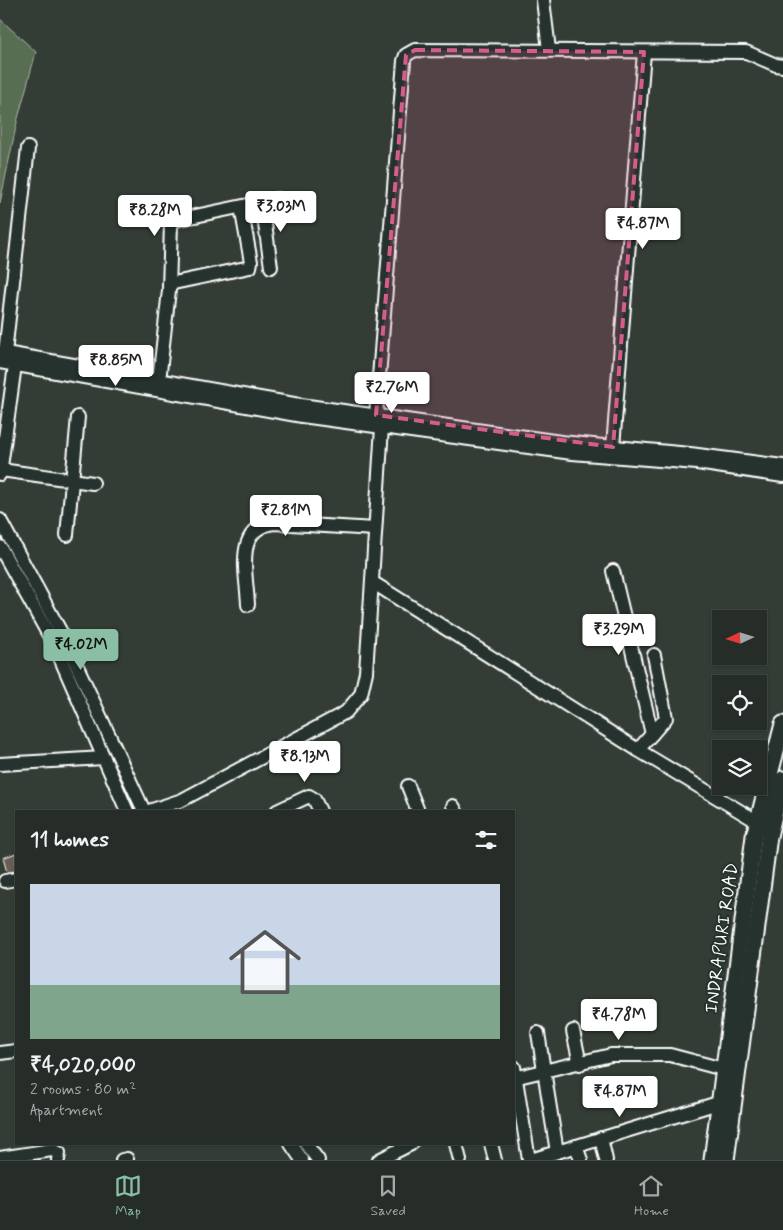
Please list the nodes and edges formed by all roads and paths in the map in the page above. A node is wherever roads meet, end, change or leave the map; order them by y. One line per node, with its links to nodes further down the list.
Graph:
1 (543, 0): 2 (street)
2 (549, 50): 3 (street); 14 (street)
3 (644, 52): 4 (street); 17 (street)
4 (783, 66)
5 (28, 148): 11 (street)
6 (278, 199): 7 (street)
7 (262, 202): 8 (street); 9 (street)
8 (241, 208): 10 (street); 10 (street)
9 (271, 267)
10 (169, 284): 12 (street)
11 (7, 357): 12 (street); 13 (street); 19 (street)
12 (159, 381): 13 (street)
13 (238, 400): 14 (street); 16 (street)
14 (376, 415): 17 (street)
15 (78, 417): 21 (street)
16 (382, 427): 20 (street); 24 (street)
17 (613, 447): 18 (street)
18 (783, 466)
19 (1, 472): 21 (street)
20 (783, 476)
21 (72, 481): 22 (street); 25 (street)
22 (93, 483)
23 (0, 520): 39 (street)
24 (375, 529): 28 (street); 29 (street)
25 (67, 535)
26 (0, 547): 34 (street)
27 (613, 571): 32 (street)
28 (372, 582): 33 (street); 40 (street)
29 (248, 605)
30 (654, 655): 32 (street)
31 (783, 724): 44 (main road, INDRAPURI ROAD)
32 (652, 734): 33 (street)
33 (638, 750): 44 (street)
34 (104, 758): 35 (street); 38 (street)
35 (0, 764)
36 (783, 779): 74 (main road, INDRAPURI ROAD)
37 (408, 786): 43 (street)
38 (128, 810)
39 (144, 810)
40 (152, 810)
41 (279, 810): 42 (street)
42 (320, 810)
43 (418, 810)
44 (758, 822): 50 (main road, INDRAPURI ROAD)
45 (573, 1031): 49 (street)
46 (538, 1033): 51 (street)
47 (15, 1052): 48 (street)
48 (0, 1054)
49 (580, 1064): 50 (street); 51 (street)
50 (723, 1069): 54 (main road, INDRAPURI ROAD)
51 (544, 1072): 52 (street); 62 (street)
52 (515, 1074)
53 (515, 1078): 64 (street)
54 (718, 1103): 55 (street); 73 (main road, INDRAPURI ROAD)
55 (601, 1138): 61 (street); 72 (street)
56 (292, 1145): 66 (street)
57 (307, 1145): 67 (street)
58 (409, 1145): 68 (street)
59 (456, 1145): 69 (street)
60 (491, 1145): 70 (street)
61 (576, 1146): 62 (street); 71 (street)
62 (557, 1152): 64 (street)
63 (0, 1158): 65 (street)
64 (537, 1159)
65 (58, 1160)
66 (302, 1160)
67 (318, 1160)
68 (379, 1160)
69 (460, 1160)
70 (495, 1160)
71 (581, 1160)
72 (606, 1160)
73 (712, 1160)
74 (726, 1160)

